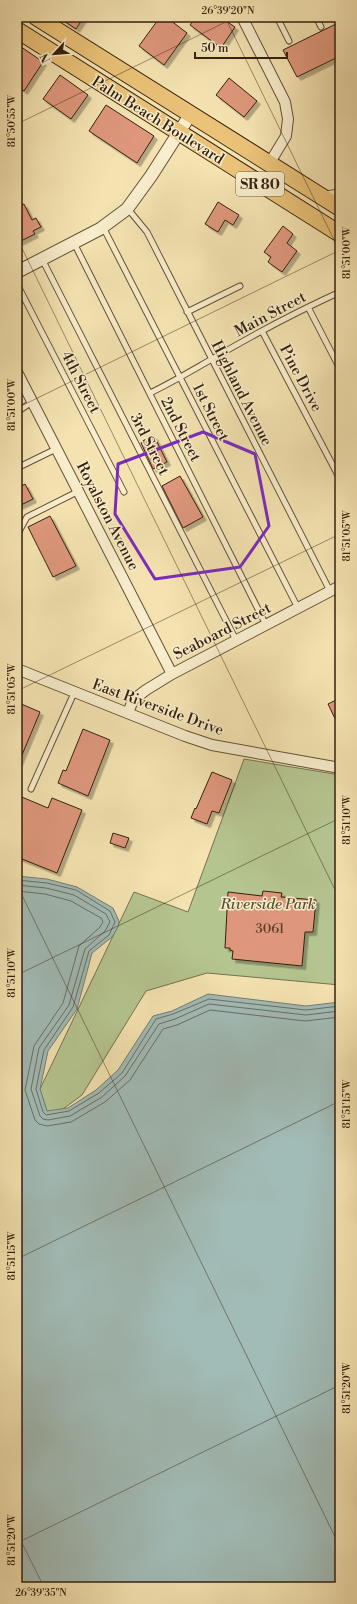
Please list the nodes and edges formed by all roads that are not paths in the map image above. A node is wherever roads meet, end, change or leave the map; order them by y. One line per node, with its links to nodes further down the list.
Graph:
1 (36, 17): 8 (main road, Palm Beach Boulevard / SR 80)
2 (242, 17): 10 (street)
3 (277, 17): 7 (lane)
4 (316, 17): 5 (lane)
5 (321, 27)
6 (17, 30): 9 (main road, Palm Beach Boulevard / SR 80)
7 (289, 41)
8 (190, 115): 9 (street); 10 (main road, Palm Beach Boulevard / SR 80)
9 (179, 133): 14 (street); 16 (main road, Palm Beach Boulevard / SR 80)
10 (269, 164): 12 (main road, Palm Beach Boulevard / SR 80)
11 (340, 192): 12 (lane)
12 (320, 195): 13 (main road, Palm Beach Boulevard / SR 80)
13 (340, 208)
14 (127, 209): 15 (street); 24 (lane, Highland Avenue)
15 (103, 227): 17 (street); 29 (lane, 1st Street)
16 (340, 234)
17 (74, 243): 18 (street); 30 (lane, 2nd Street)
18 (42, 259): 19 (street); 43 (lane, 3rd Street)
19 (17, 272)
20 (17, 284): 37 (lane, 4th Street)
21 (240, 286): 24 (lane)
22 (340, 292): 23 (lane, Main Street)
23 (308, 307): 25 (lane, Main Street); 27 (lane)
24 (187, 312): 26 (lane, Highland Avenue)
25 (262, 331): 26 (lane, Main Street); 35 (lane, Pine Drive)
26 (211, 359): 29 (lane, Main Street); 40 (lane, Highland Avenue)
27 (340, 369)
28 (17, 372): 31 (street, Royalston Avenue)
29 (180, 378): 30 (lane, Main Street); 41 (lane, 1st Street)
30 (150, 393): 42 (lane, 2nd Street)
31 (32, 402): 32 (lane); 33 (street, Royalston Avenue)
32 (17, 412)
33 (56, 449): 34 (lane); 36 (street, Royalston Avenue)
34 (17, 468)
35 (340, 479)
36 (79, 491): 38 (lane); 45 (street, Royalston Avenue)
37 (124, 492)
38 (17, 535)
39 (340, 586): 40 (street, Seaboard Street)
40 (330, 591): 41 (street, Seaboard Street)
41 (298, 608): 42 (street, Seaboard Street)
42 (266, 625): 43 (street, Seaboard Street)
43 (236, 640): 45 (street, Seaboard Street)
44 (17, 669): 46 (street, East Riverside Drive)
45 (172, 674): 47 (street, Seaboard Street)
46 (74, 693): 47 (street, East Riverside Drive); 49 (lane)
47 (128, 713): 48 (street, East Riverside Drive)
48 (340, 768)
49 (31, 789)

